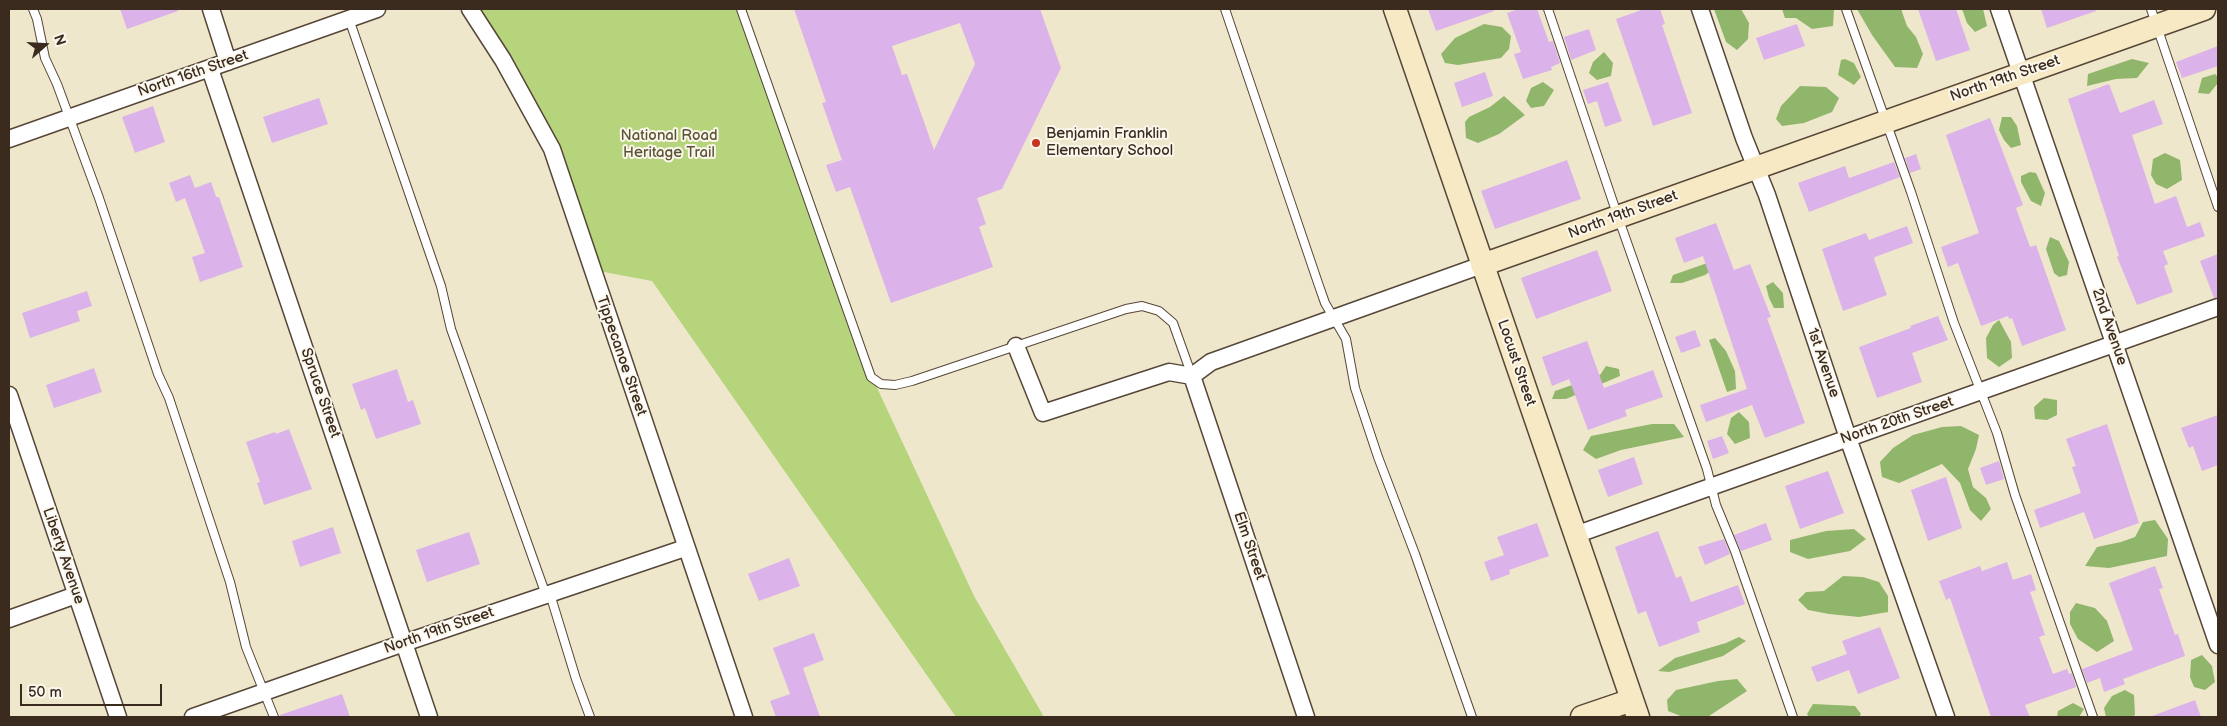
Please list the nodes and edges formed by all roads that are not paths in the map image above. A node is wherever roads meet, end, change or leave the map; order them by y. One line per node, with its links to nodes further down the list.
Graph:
1 (33, 9): 18 (lane)
2 (210, 9): 15 (street)
3 (377, 9): 14 (street, North 16th Street)
4 (470, 9): 35 (street, Tippecanoe Street)
5 (741, 9): 28 (lane)
6 (1224, 9): 26 (lane)
7 (1395, 9): 24 (street, Locust Street)
8 (1548, 9): 23 (lane)
9 (1700, 9): 21 (street, 1st Avenue)
10 (1846, 9): 19 (lane)
11 (1999, 9): 17 (street, 2nd Avenue)
12 (2204, 9): 13 (street, North 19th Street)
13 (2154, 17): 17 (street, North 19th Street); 22 (lane)
14 (349, 19): 15 (street, North 16th Street); 36 (lane)
15 (228, 62): 16 (street, North 16th Street)
16 (210, 68): 18 (street, North 16th Street); 39 (street, Spruce Street)
17 (2022, 74): 19 (street, North 19th Street); 27 (street, 2nd Avenue)
18 (68, 118): 20 (street, North 16th Street); 41 (lane)
19 (1885, 122): 21 (street, North 19th Street); 30 (lane)
20 (9, 139)
21 (1756, 168): 23 (street, North 19th Street); 32 (street, 1st Avenue)
22 (2218, 207)
23 (1618, 217): 24 (street, North 19th Street); 33 (lane)
24 (1482, 265): 26 (street, North 19th Street); 34 (street, Locust Street)
25 (2218, 307): 27 (street, North 20th Street)
26 (1334, 317): 29 (street, North 19th Street); 50 (lane)
27 (2115, 344): 30 (street, North 20th Street); 40 (street, 2nd Avenue)
28 (1016, 346): 29 (lane); 29 (street)
29 (1192, 376): 49 (street, Elm Street)
30 (1980, 392): 32 (street, North 20th Street); 54 (lane)
31 (9, 395): 37 (street, Liberty Avenue)
32 (1848, 438): 33 (street, North 20th Street); 53 (street, 1st Avenue)
33 (1711, 486): 34 (street, North 20th Street); 52 (lane)
34 (1575, 535): 42 (street, Locust Street)
35 (685, 548): 36 (street, North 19th Street); 48 (street, Tippecanoe Street)
36 (548, 594): 39 (street, North 19th Street); 47 (lane)
37 (76, 595): 38 (street); 43 (street, Liberty Avenue)
38 (9, 619)
39 (404, 643): 41 (street, North 19th Street); 46 (street, Spruce Street)
40 (2218, 645)
41 (265, 692): 44 (street, North 19th Street); 45 (lane)
42 (1635, 709): 51 (street)
43 (118, 717)
44 (193, 717)
45 (274, 717)
46 (429, 717)
47 (590, 717)
48 (744, 717)
49 (1306, 717)
50 (1472, 717)
51 (1582, 717)
52 (1793, 717)
53 (1946, 717)
54 (2093, 717)

